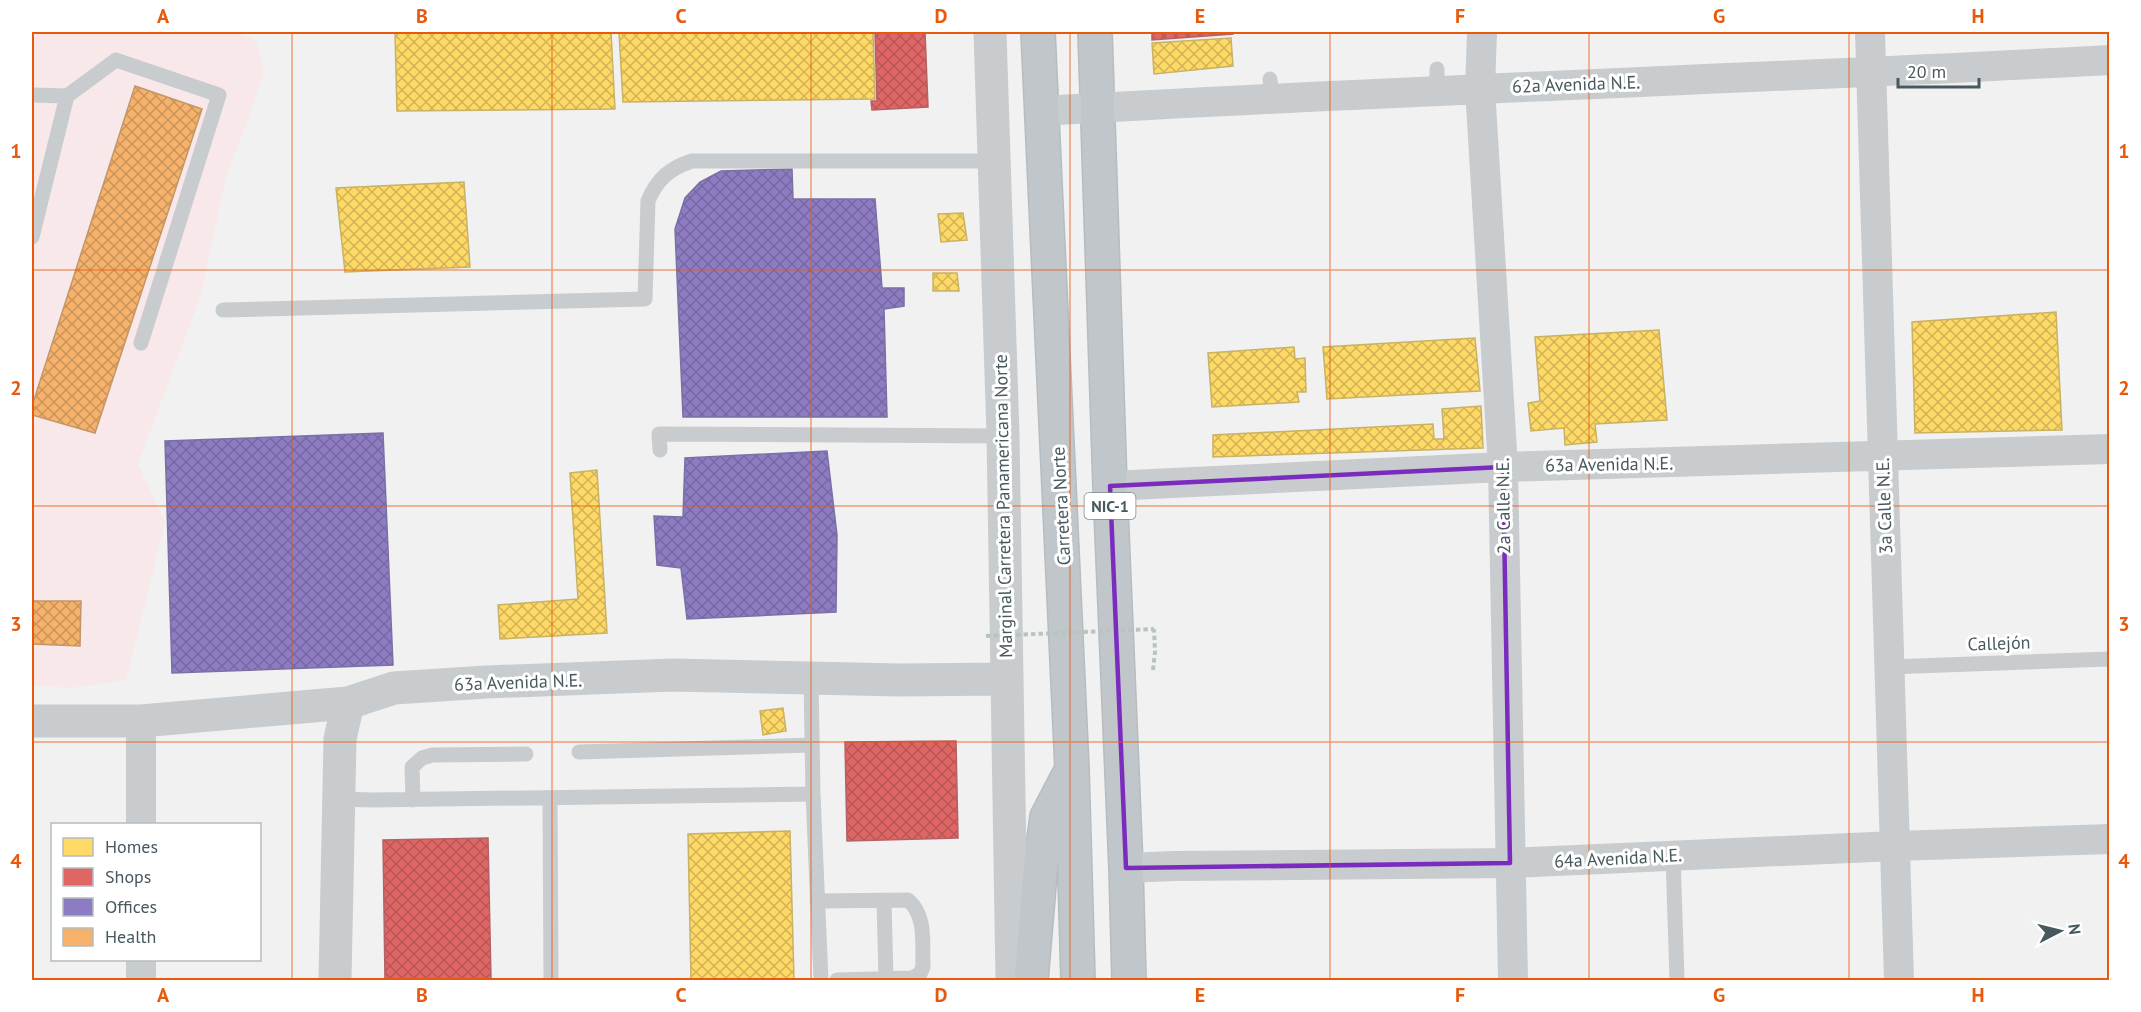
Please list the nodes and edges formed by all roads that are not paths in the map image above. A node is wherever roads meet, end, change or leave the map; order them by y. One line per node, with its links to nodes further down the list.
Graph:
1 (990, 32): 13 (street, Marginal Carretera Panamericana Norte)
2 (1038, 32): 12 (highway, Carretera Norte / NIC-1)
3 (1095, 32): 11 (highway, NIC-1)
4 (1482, 32): 8 (street, 2a Calle N.E.)
5 (1870, 32): 7 (street, 3a Calle N.E.)
6 (2109, 60): 7 (street, 62a Avenida N.E.)
7 (1872, 72): 8 (street, 62a Avenida N.E.); 20 (street, 3a Calle N.E.)
8 (1480, 88): 11 (street, 62a Avenida N.E.); 21 (street, 2a Calle N.E.)
9 (32, 95): 10 (lane)
10 (68, 96): 14 (lane); 16 (lane)
11 (1097, 107): 12 (street, 62a Avenida N.E.); 22 (highway, NIC-1)
12 (1042, 111): 33 (highway, Carretera Norte / NIC-1)
13 (994, 161): 15 (lane); 17 (street, Marginal Carretera Panamericana Norte)
14 (32, 237)
15 (222, 310)
16 (141, 343)
17 (1003, 436): 19 (lane); 26 (street, Marginal Carretera Panamericana Norte)
18 (2109, 449): 20 (street, 63a Avenida N.E.)
19 (660, 450)
20 (1882, 457): 21 (street, 63a Avenida N.E.); 24 (street, 3a Calle N.E.)
21 (1503, 467): 22 (street, 63a Avenida N.E.); 42 (street, 2a Calle N.E.)
22 (1110, 486): 43 (highway, NIC-1)
23 (2109, 659): 24 (lane, Callejón)
24 (1889, 666): 40 (street, 3a Calle N.E.)
25 (811, 678): 26 (street, 63a Avenida N.E.); 27 (street, 63a Avenida N.E.); 30 (lane)
26 (1007, 679): 53 (street, Marginal Carretera Panamericana Norte)
27 (348, 703): 29 (street, 63a Avenida N.E.); 36 (street)
28 (32, 721): 29 (street, 63a Avenida N.E.)
29 (141, 721): 38 (street)
30 (812, 745): 31 (lane); 34 (lane)
31 (579, 752)
32 (526, 754): 37 (lane)
33 (1072, 769): 54 (highway); 55 (highway, Carretera Norte / NIC-1)
34 (813, 794): 35 (lane); 45 (lane)
35 (549, 798): 37 (lane); 50 (lane)
36 (339, 799): 37 (lane); 49 (street)
37 (413, 800)
38 (141, 823)
39 (2109, 839): 40 (street, 64a Avenida N.E.)
40 (1895, 846): 41 (street, 64a Avenida N.E.); 59 (street, 3a Calle N.E.)
41 (1672, 856): 42 (street, 64a Avenida N.E.); 58 (lane)
42 (1510, 863): 43 (street, 64a Avenida N.E.); 57 (street, 2a Calle N.E.)
43 (1126, 868): 56 (highway, NIC-1)
44 (884, 901): 45 (lane); 47 (lane); 47 (lane)
45 (817, 902): 51 (lane)
46 (141, 961): 48 (street)
47 (886, 979): 52 (lane)
48 (141, 981)
49 (334, 981)
50 (551, 981)
51 (821, 981)
52 (837, 981)
53 (1012, 981)
54 (1031, 981)
55 (1078, 981)
56 (1129, 981)
57 (1513, 981)
58 (1677, 981)
59 (1899, 981)

